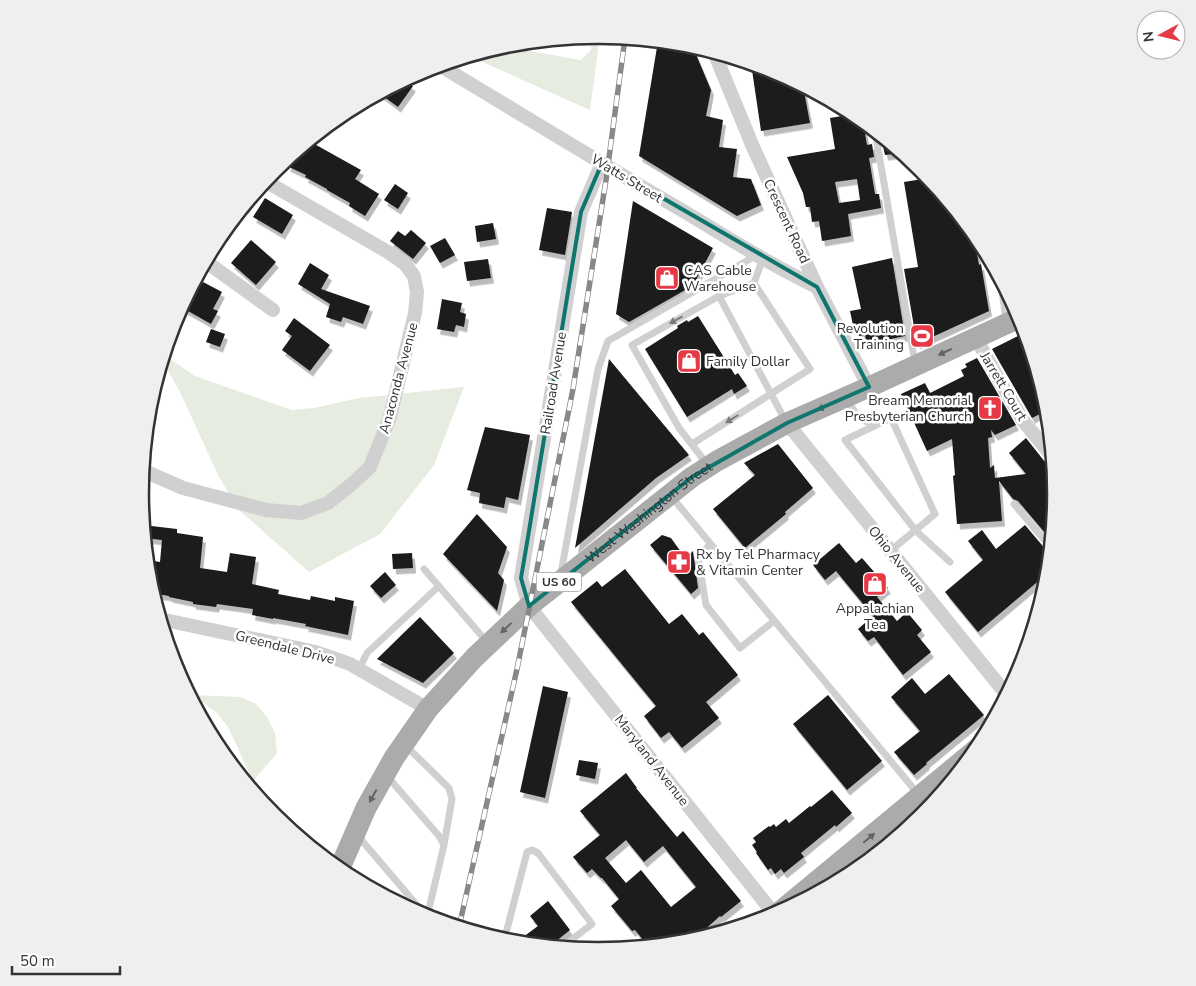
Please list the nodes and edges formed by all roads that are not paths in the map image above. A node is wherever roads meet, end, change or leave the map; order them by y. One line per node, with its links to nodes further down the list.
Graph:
1 (717, 60): 9 (street, Crescent Road)
2 (448, 70): 4 (street, Watts Street)
3 (877, 142): 14 (lane)
4 (602, 163): 6 (street, Watts Street); 34 (street, Railroad Avenue)
5 (271, 185): 23 (street, Anaconda Avenue)
6 (760, 256): 8 (lane); 9 (street, Watts Street); 32 (lane)
7 (211, 265): 11 (street)
8 (754, 283): 10 (lane); 16 (lane)
9 (817, 287): 15 (street, Crescent Road)
10 (719, 296): 16 (lane); 20 (lane, one-way to 20)
11 (272, 310)
12 (1013, 320): 13 (main road, West Washington Street / US 60)
13 (976, 338): 14 (main road, West Washington Street / US 60, one-way to 14); 21 (street, Jarrett Court)
14 (915, 365): 15 (main road, West Washington Street / US 60)
15 (869, 387): 17 (main road, West Washington Street / US 60)
16 (772, 394): 18 (lane); 20 (lane, one-way to 20)
17 (846, 397): 18 (main road, West Washington Street / US 60, one-way to 18); 19 (lane)
18 (787, 423): 22 (main road, West Washington Street / US 60); 29 (street, Ohio Avenue)
19 (874, 426): 26 (lane); 26 (lane)
20 (692, 444): 22 (lane)
21 (1044, 447)
22 (709, 466): 24 (main road, West Washington Street / US 60)
23 (150, 473)
24 (670, 495): 28 (lane); 32 (main road, West Washington Street / US 60)
25 (1014, 504): 27 (lane)
26 (916, 531): 29 (lane); 30 (lane)
27 (1044, 541)
28 (711, 544): 36 (lane); 36 (lane)
29 (890, 551): 39 (street, Ohio Avenue)
30 (950, 562)
31 (424, 569): 33 (lane)
32 (560, 582): 34 (main road, West Washington Street / US 60)
33 (439, 586): 37 (lane); 38 (lane)
34 (529, 606): 37 (main road, West Washington Street / US 60, one-way to 37); 50 (street, Maryland Avenue)
35 (167, 620): 38 (street, Greendale Drive)
36 (774, 620): 44 (lane)
37 (488, 644): 40 (main road, West Washington Street / US 60)
38 (359, 669): 40 (street, Greendale Drive)
39 (1002, 689)
40 (428, 709): 41 (main road, West Washington Street / US 60)
41 (404, 744): 42 (main road, West Washington Street / US 60); 46 (lane)
42 (385, 774): 45 (main road, West Washington Street / US 60, one-way to 45); 46 (lane)
43 (940, 784): 44 (main road)
44 (920, 796): 48 (main road, one-way to 44)
45 (356, 833): 47 (main road, West Washington Street / US 60); 49 (lane)
46 (444, 845): 51 (lane)
47 (342, 863)
48 (800, 894)
49 (415, 903)
50 (771, 908)
51 (429, 909)
52 (506, 933): 53 (lane)
53 (571, 941)

